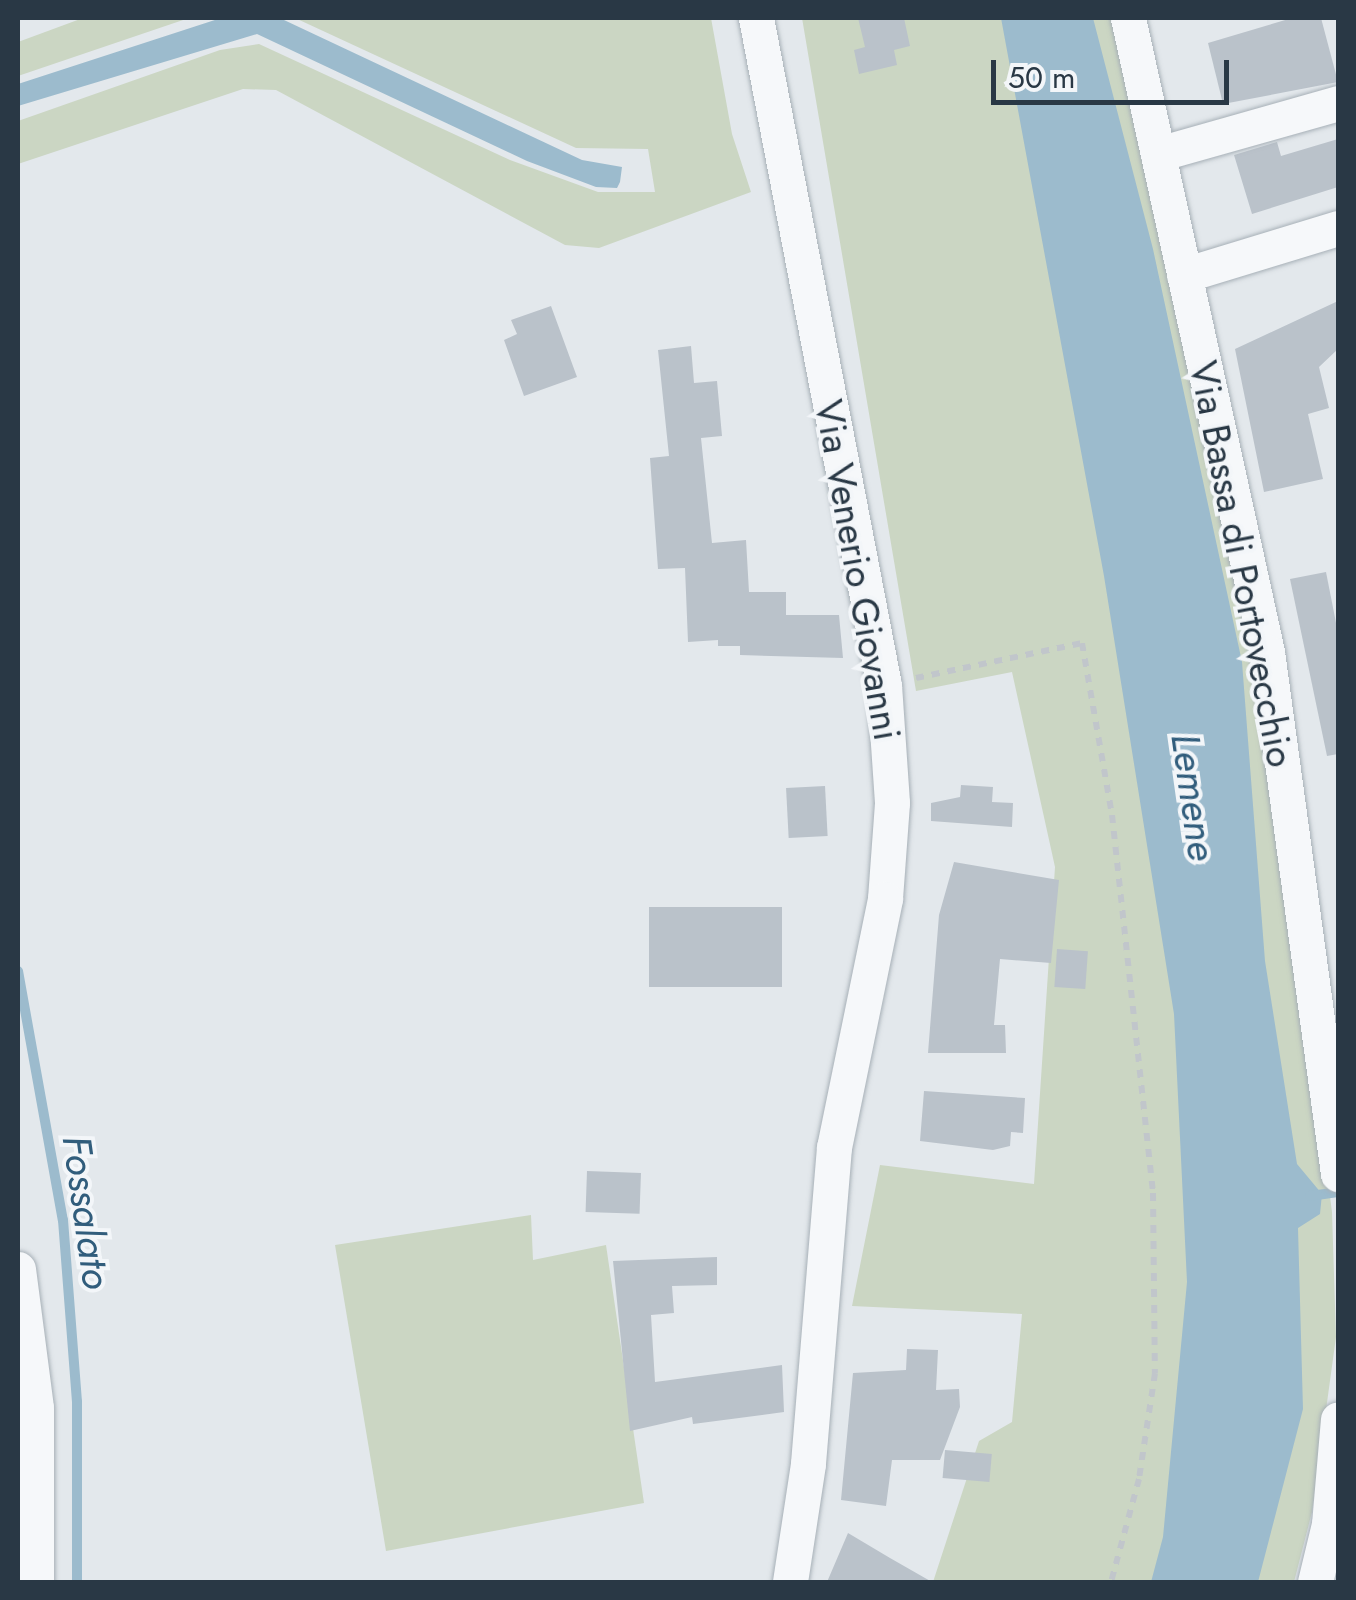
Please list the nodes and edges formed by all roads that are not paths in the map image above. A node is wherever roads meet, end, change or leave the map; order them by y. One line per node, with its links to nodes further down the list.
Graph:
1 (756, 18): 11 (street, Via Venerio Giovanni)
2 (1128, 18): 4 (street, Via Bassa di Portovecchio)
3 (1338, 103): 4 (street)
4 (1158, 154): 6 (street, Via Bassa di Portovecchio)
5 (1338, 228): 6 (street)
6 (1184, 275): 7 (street, Via Bassa di Portovecchio)
7 (1338, 1173)
8 (18, 1269): 10 (street)
9 (1338, 1419): 12 (street)
10 (36, 1582)
11 (790, 1582)
12 (1315, 1582)

